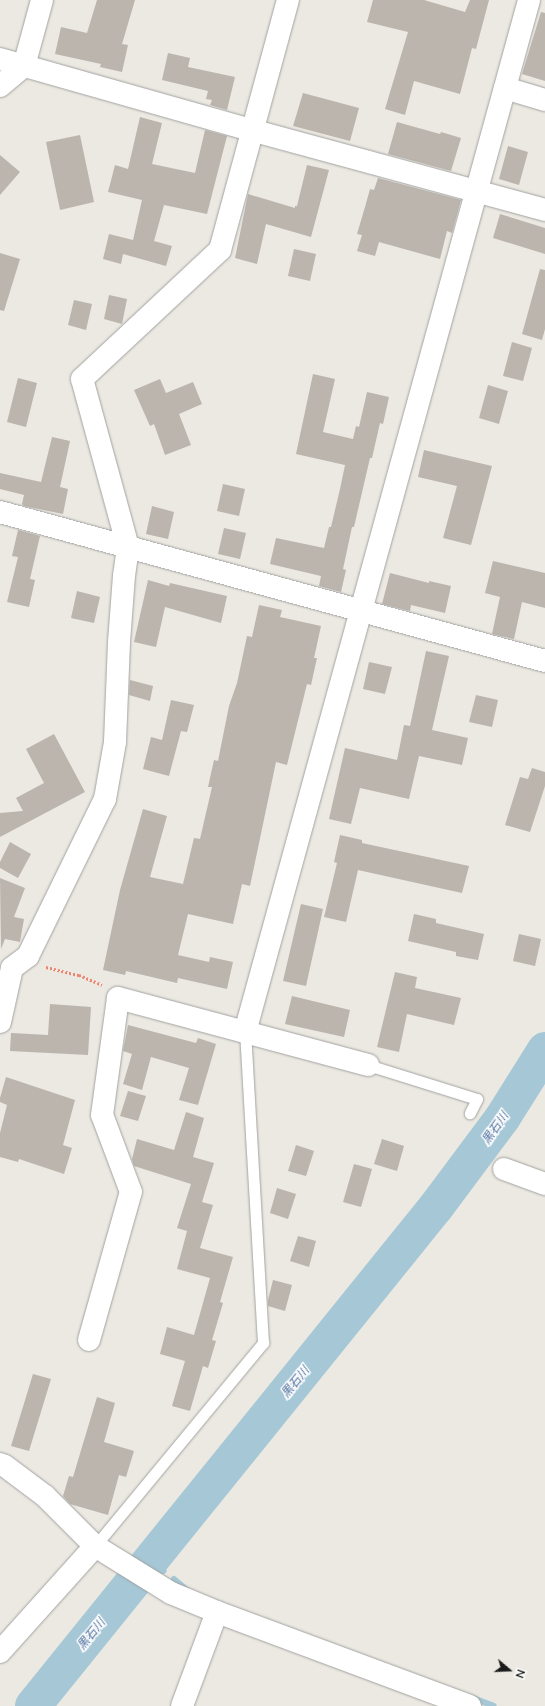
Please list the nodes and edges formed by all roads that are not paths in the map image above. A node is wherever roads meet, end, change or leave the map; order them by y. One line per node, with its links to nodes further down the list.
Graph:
1 (42, 0): 5 (street)
2 (288, 0): 9 (street)
3 (529, 0): 7 (street)
4 (0, 59): 5 (street)
5 (24, 66): 6 (street); 9 (street)
6 (0, 86)
7 (505, 88): 8 (street); 10 (street)
8 (545, 100)
9 (251, 130): 10 (street); 13 (street)
10 (476, 192): 11 (street); 14 (street)
11 (545, 210)
12 (0, 512): 13 (street)
13 (128, 547): 14 (street); 16 (street)
14 (361, 611): 15 (street); 18 (street)
15 (545, 661)
16 (6, 966): 17 (street)
17 (0, 1022)
18 (245, 1032): 19 (street); 23 (street); 25 (lane)
19 (368, 1065): 20 (lane)
20 (470, 1113)
21 (504, 1169): 22 (street)
22 (545, 1184)
23 (89, 1340)
24 (0, 1464): 25 (street)
25 (95, 1546): 26 (street); 27 (street)
26 (217, 1612): 28 (street); 29 (street)
27 (0, 1652)
28 (182, 1706)
29 (470, 1706)

